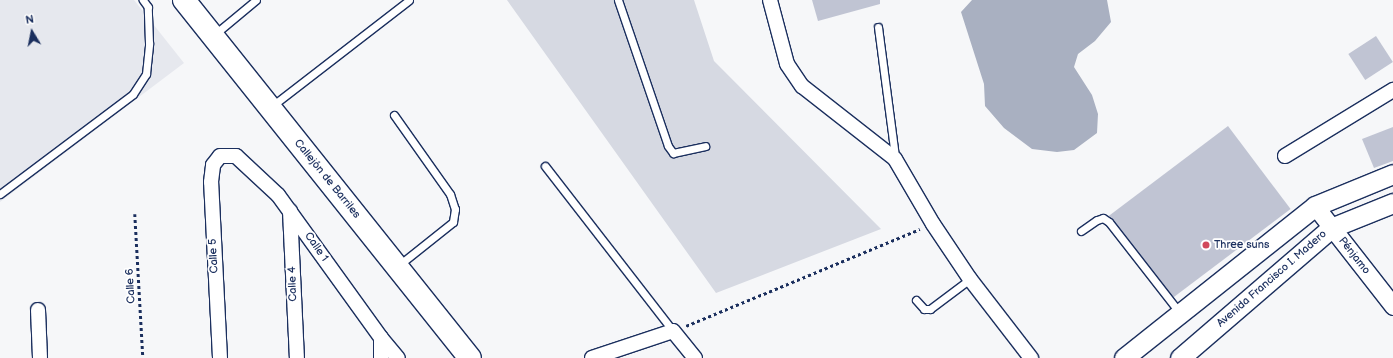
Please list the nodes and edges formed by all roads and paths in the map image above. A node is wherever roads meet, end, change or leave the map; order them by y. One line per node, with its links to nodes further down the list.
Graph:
1 (143, 0): 18 (lane)
2 (184, 0): 8 (main road, Callejón de Barriles)
3 (256, 0): 8 (lane)
4 (409, 0): 10 (lane)
5 (618, 0): 12 (lane)
6 (770, 0): 15 (street)
7 (878, 27): 15 (lane)
8 (213, 36): 10 (main road, Callejón de Barriles)
9 (1393, 90): 14 (street)
10 (270, 108): 26 (main road, Callejón de Barriles)
11 (394, 115): 26 (lane)
12 (705, 146)
13 (220, 156): 21 (street, Calle 1); 36 (street, Calle 5)
14 (1285, 156)
15 (895, 159): 23 (street)
16 (545, 166): 32 (lane)
17 (1393, 174): 20 (main road)
18 (0, 194)
19 (1393, 203): 24 (main road, Avenida Francisco I. Madero)
20 (1315, 206): 24 (street, Pénjamo); 31 (main road)
21 (290, 211): 33 (street, Calle 1); 37 (street, Calle 4)
22 (136, 214): 35 (path, Calle 6)
23 (933, 224): 27 (street); 32 (path)
24 (1331, 228): 29 (street, Pénjamo); 45 (main road, Avenida Francisco I. Madero)
25 (1081, 231): 31 (lane)
26 (397, 267): 40 (main road, Callejón de Barriles)
27 (970, 279): 28 (lane); 43 (street)
28 (916, 300)
29 (1393, 306)
30 (38, 310): 34 (street)
31 (1179, 312): 44 (main road)
32 (673, 331): 41 (street); 42 (street)
33 (381, 338): 38 (street); 39 (street, Calle 1)
34 (40, 358)
35 (143, 358)
36 (220, 358)
37 (297, 358)
38 (381, 358)
39 (398, 358)
40 (470, 358)
41 (592, 358)
42 (695, 358)
43 (1031, 358)
44 (1124, 358)
45 (1180, 358)

